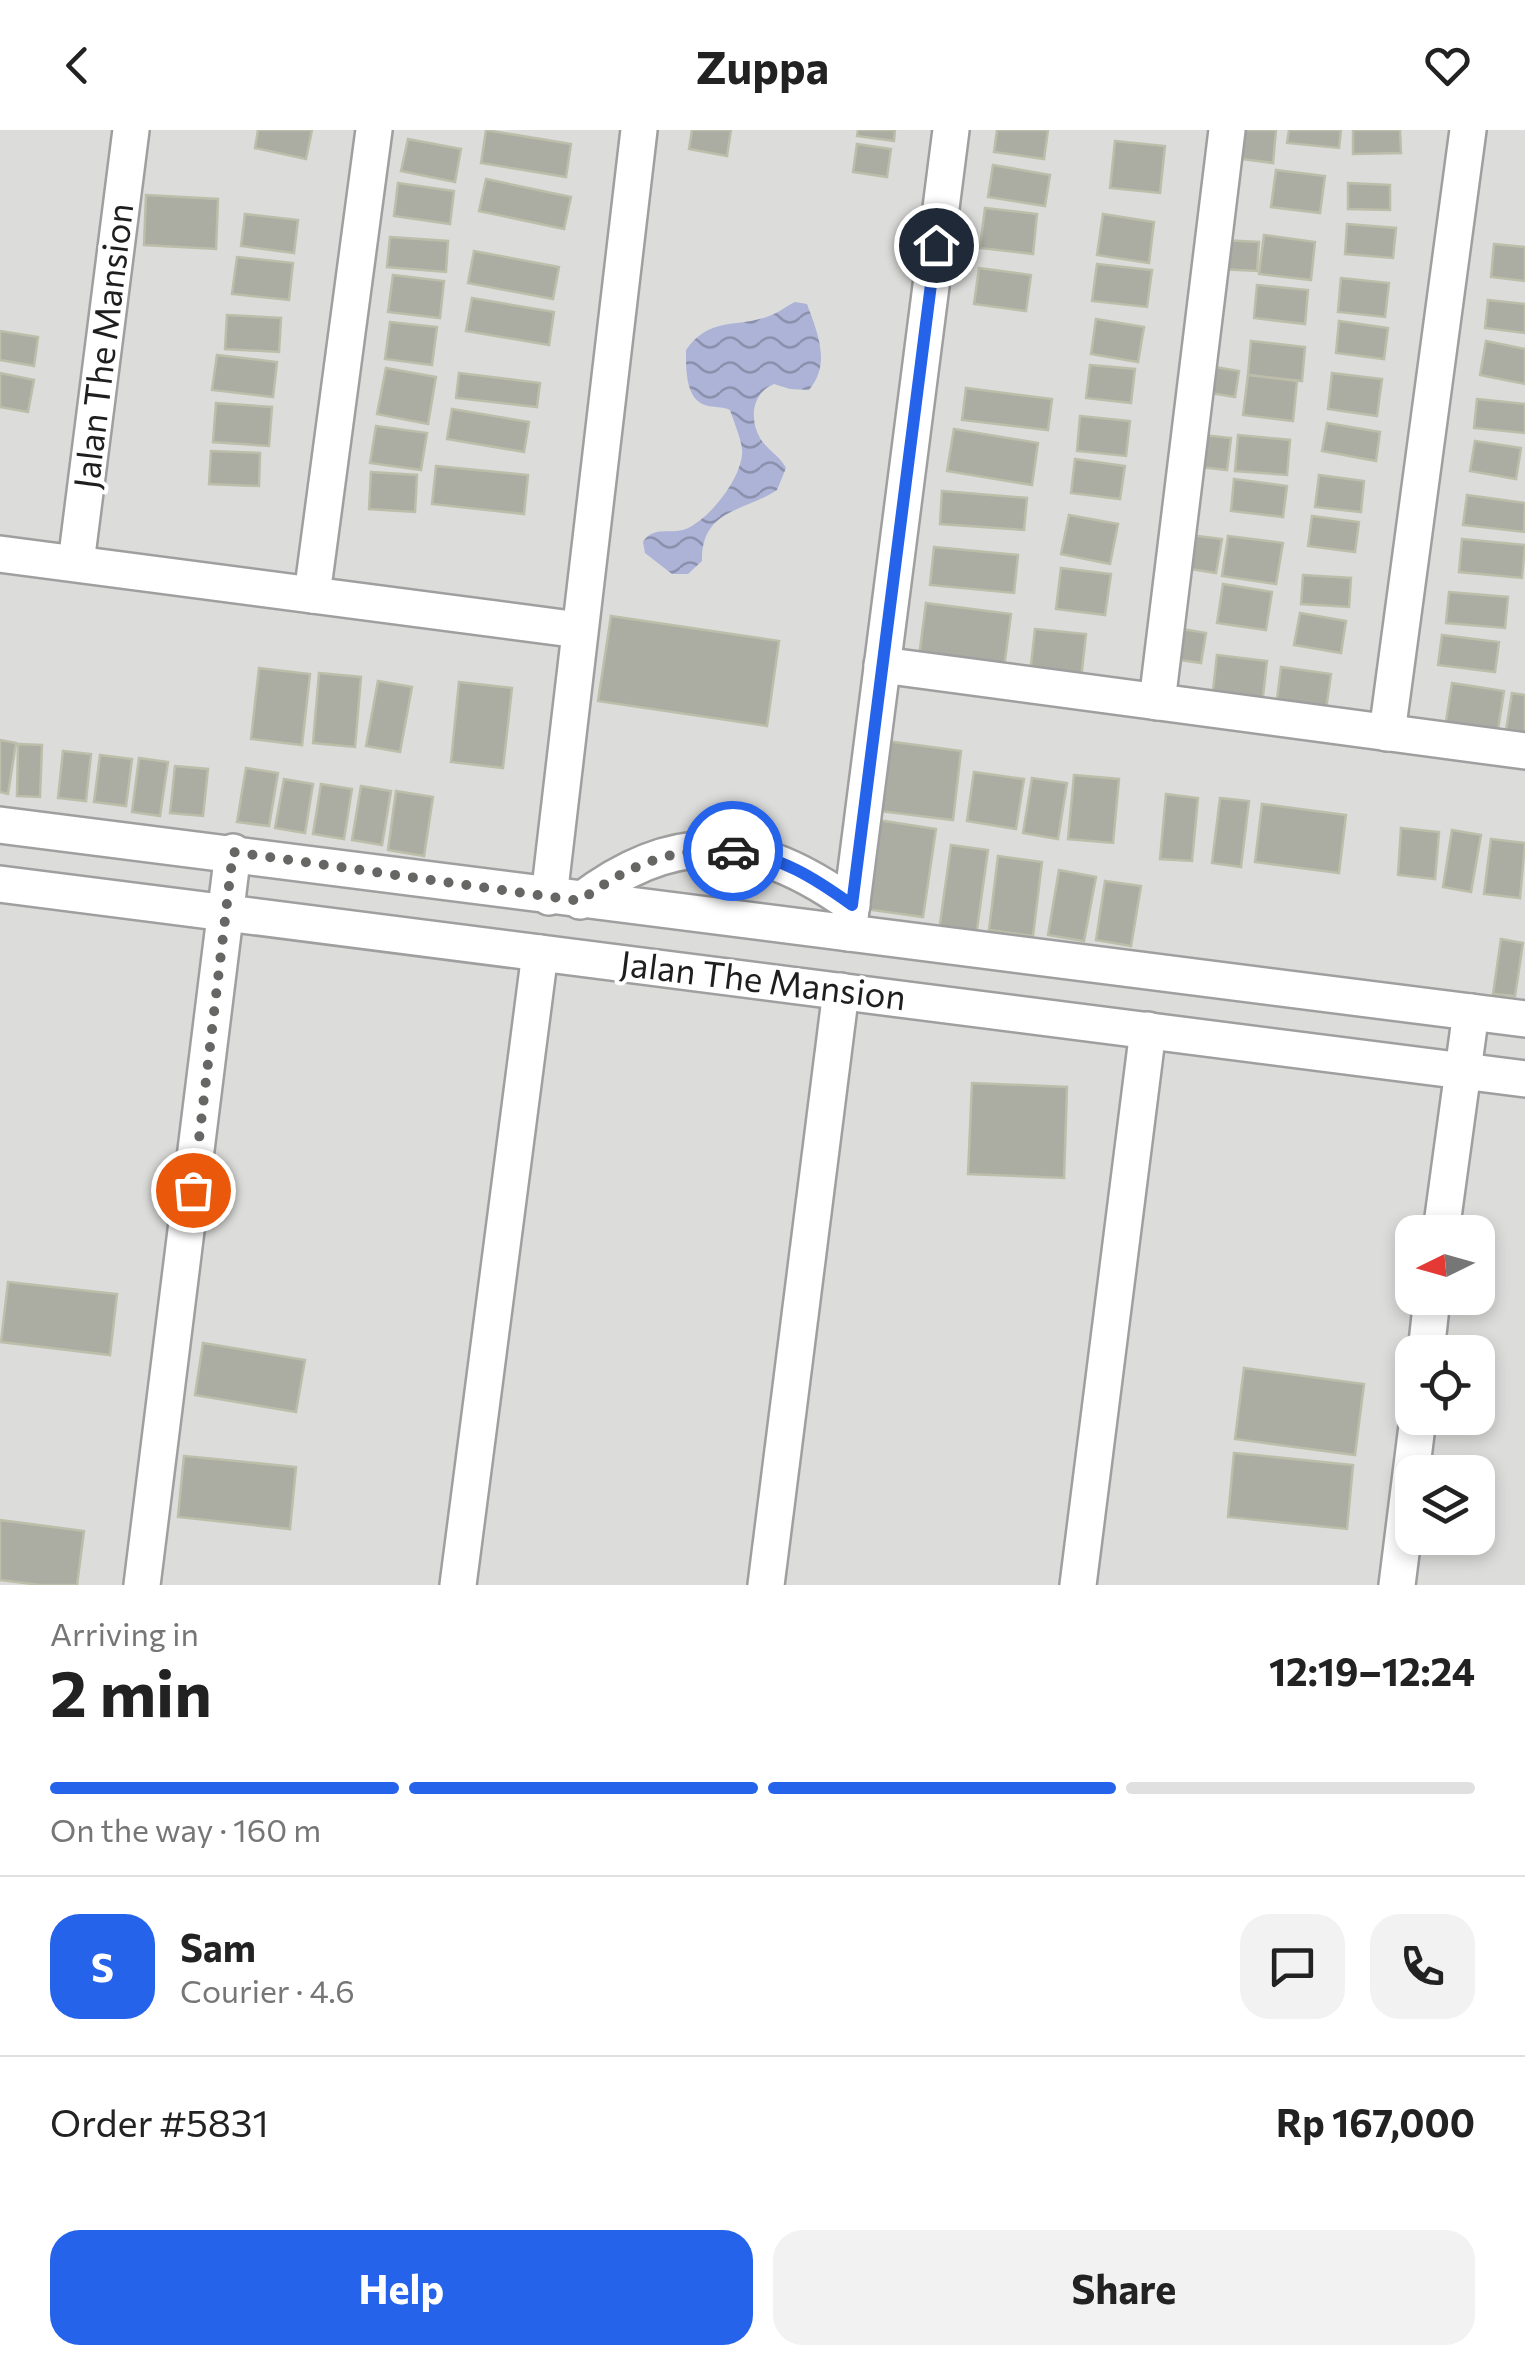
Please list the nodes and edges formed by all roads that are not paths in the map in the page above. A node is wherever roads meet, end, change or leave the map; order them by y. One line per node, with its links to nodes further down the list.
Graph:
1 (131, 130): 8 (street, Jalan The Mansion)
2 (374, 130): 9 (street)
3 (639, 130): 10 (street)
4 (951, 130): 11 (street)
5 (1227, 130): 12 (street)
6 (1468, 130): 13 (street)
7 (0, 554): 8 (street)
8 (76, 563): 9 (street)
9 (312, 596): 10 (street)
10 (579, 630): 18 (street)
11 (882, 665): 12 (street); 20 (street)
12 (1157, 702): 13 (street)
13 (1387, 733): 14 (street)
14 (1525, 752)
15 (0, 825): 16 (street, Jalan The Mansion)
16 (233, 852): 18 (street, Jalan The Mansion); 19 (street)
17 (0, 884): 19 (street, Jalan The Mansion)
18 (565, 899): 20 (street, Jalan The Mansion); 20 (street)
19 (227, 913): 21 (street, Jalan The Mansion); 30 (street)
20 (850, 919): 23 (street, Jalan The Mansion)
21 (540, 953): 22 (street, Jalan The Mansion); 31 (street)
22 (841, 991): 25 (street, Jalan The Mansion); 32 (street)
23 (1471, 1012): 24 (street, Jalan The Mansion); 26 (street)
24 (1525, 1020)
25 (1148, 1030): 26 (street, Jalan The Mansion); 33 (street)
26 (1461, 1070): 27 (street, Jalan The Mansion); 28 (street)
27 (1525, 1079)
28 (1442, 1215)
29 (1416, 1435): 34 (street)
30 (142, 1585)
31 (458, 1585)
32 (766, 1585)
33 (1078, 1585)
34 (1397, 1585)

